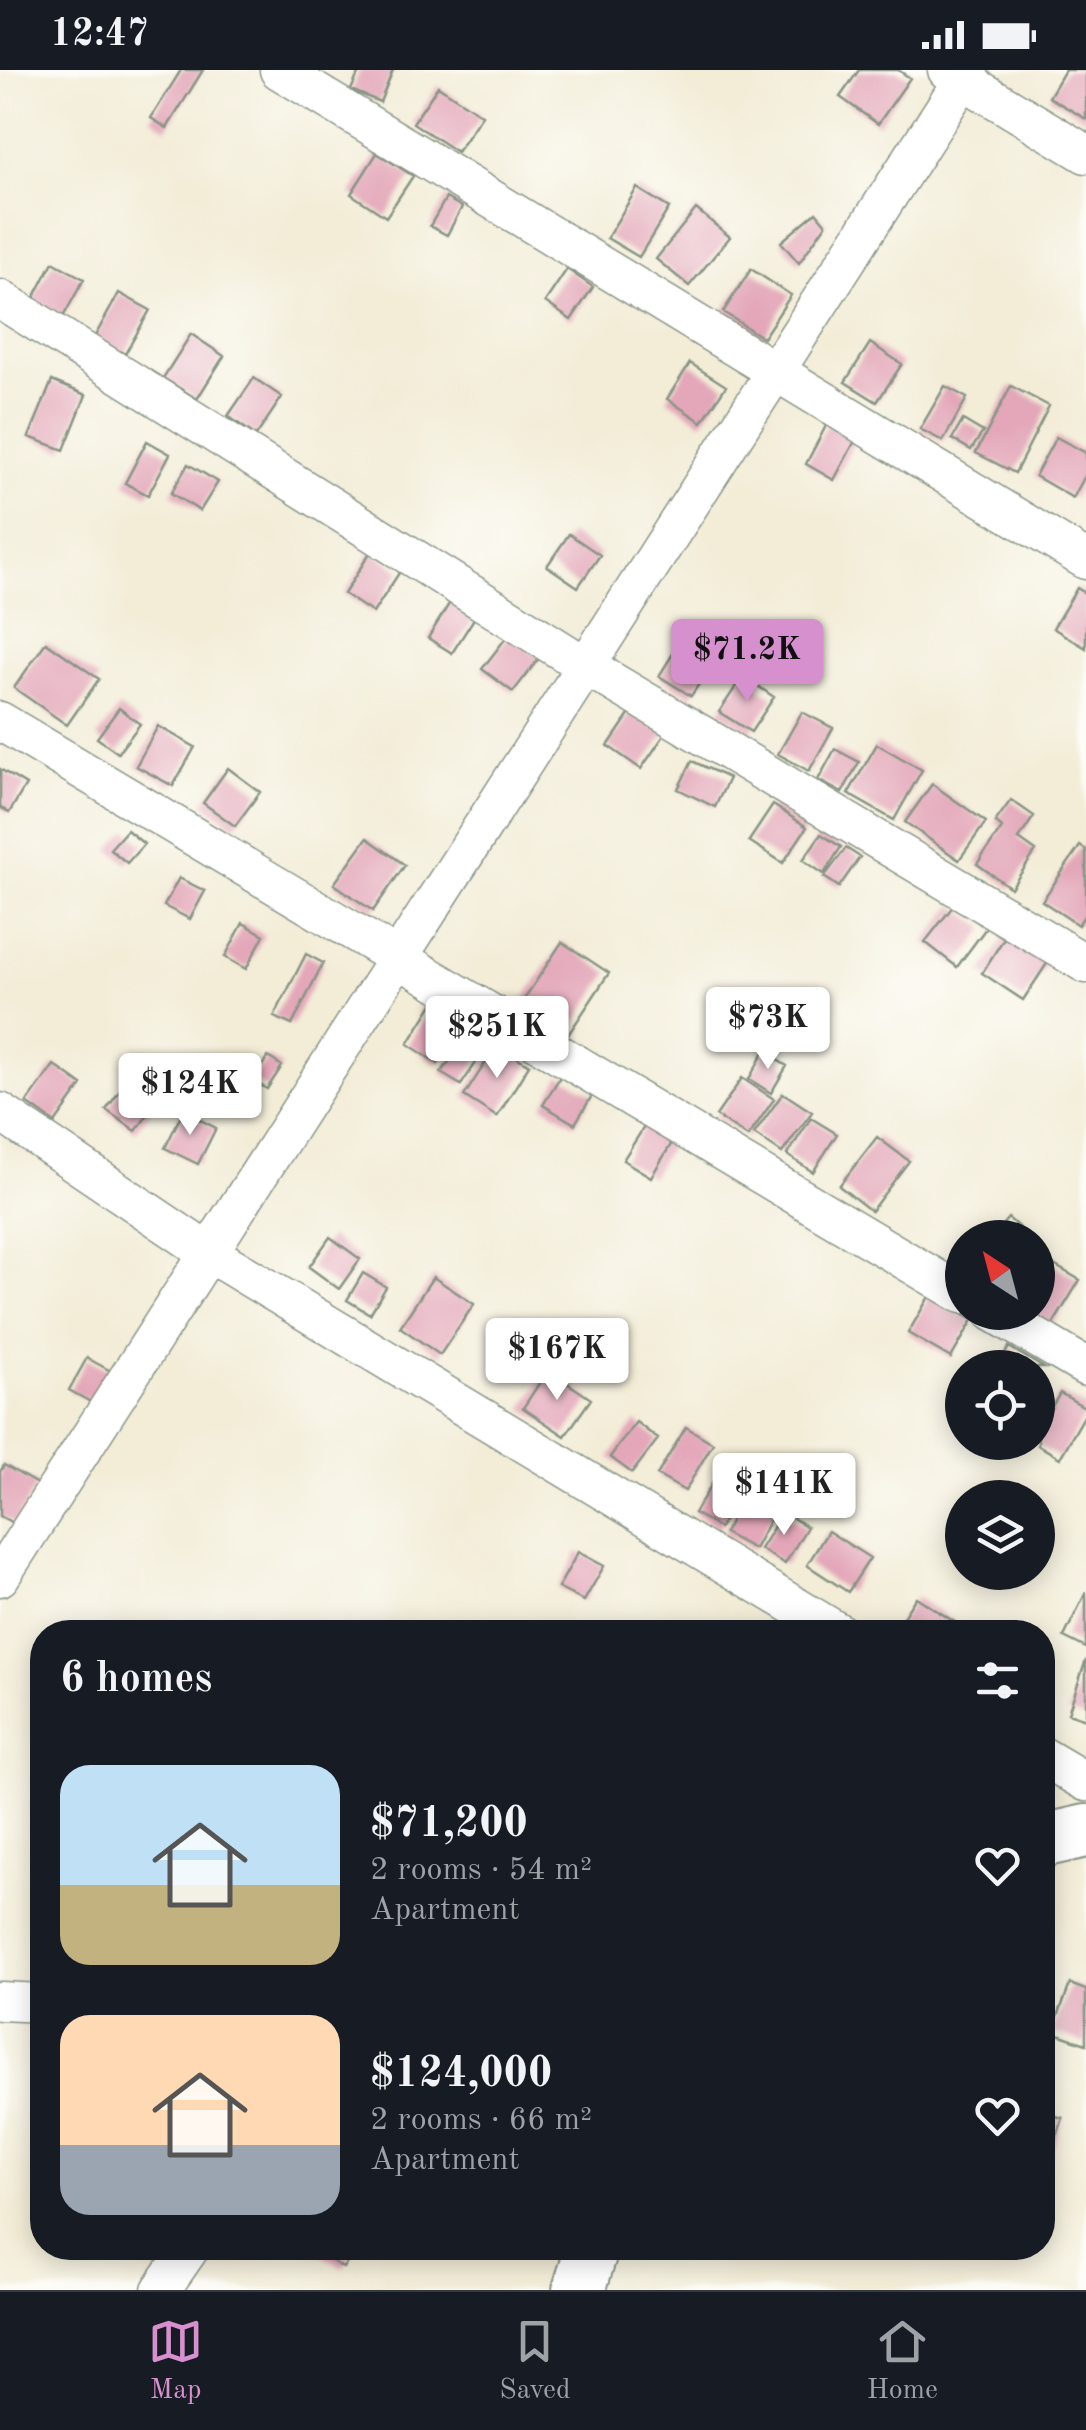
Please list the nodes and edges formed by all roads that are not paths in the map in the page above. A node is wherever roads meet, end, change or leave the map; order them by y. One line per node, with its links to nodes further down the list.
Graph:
1 (279, 70): 5 (street)
2 (960, 73): 3 (street); 5 (street)
3 (1086, 154)
4 (0, 300): 7 (street)
5 (775, 372): 6 (street); 7 (street)
6 (1086, 560)
7 (586, 666): 9 (street); 10 (street)
8 (0, 722): 9 (street)
9 (396, 960): 12 (street); 13 (street)
10 (1086, 964)
11 (0, 1112): 12 (street)
12 (209, 1253): 16 (street); 17 (street)
13 (945, 1284)
14 (1023, 1330): 15 (street)
15 (1086, 1368)
16 (0, 1576)
17 (818, 1620)
18 (1055, 1764): 19 (street)
19 (1086, 1782)
20 (1086, 1831): 21 (street)
21 (1055, 1838)
22 (0, 2000): 23 (street)
23 (30, 2001)
24 (182, 2260): 26 (street)
25 (588, 2260): 27 (street)
26 (161, 2290)
27 (579, 2290)

